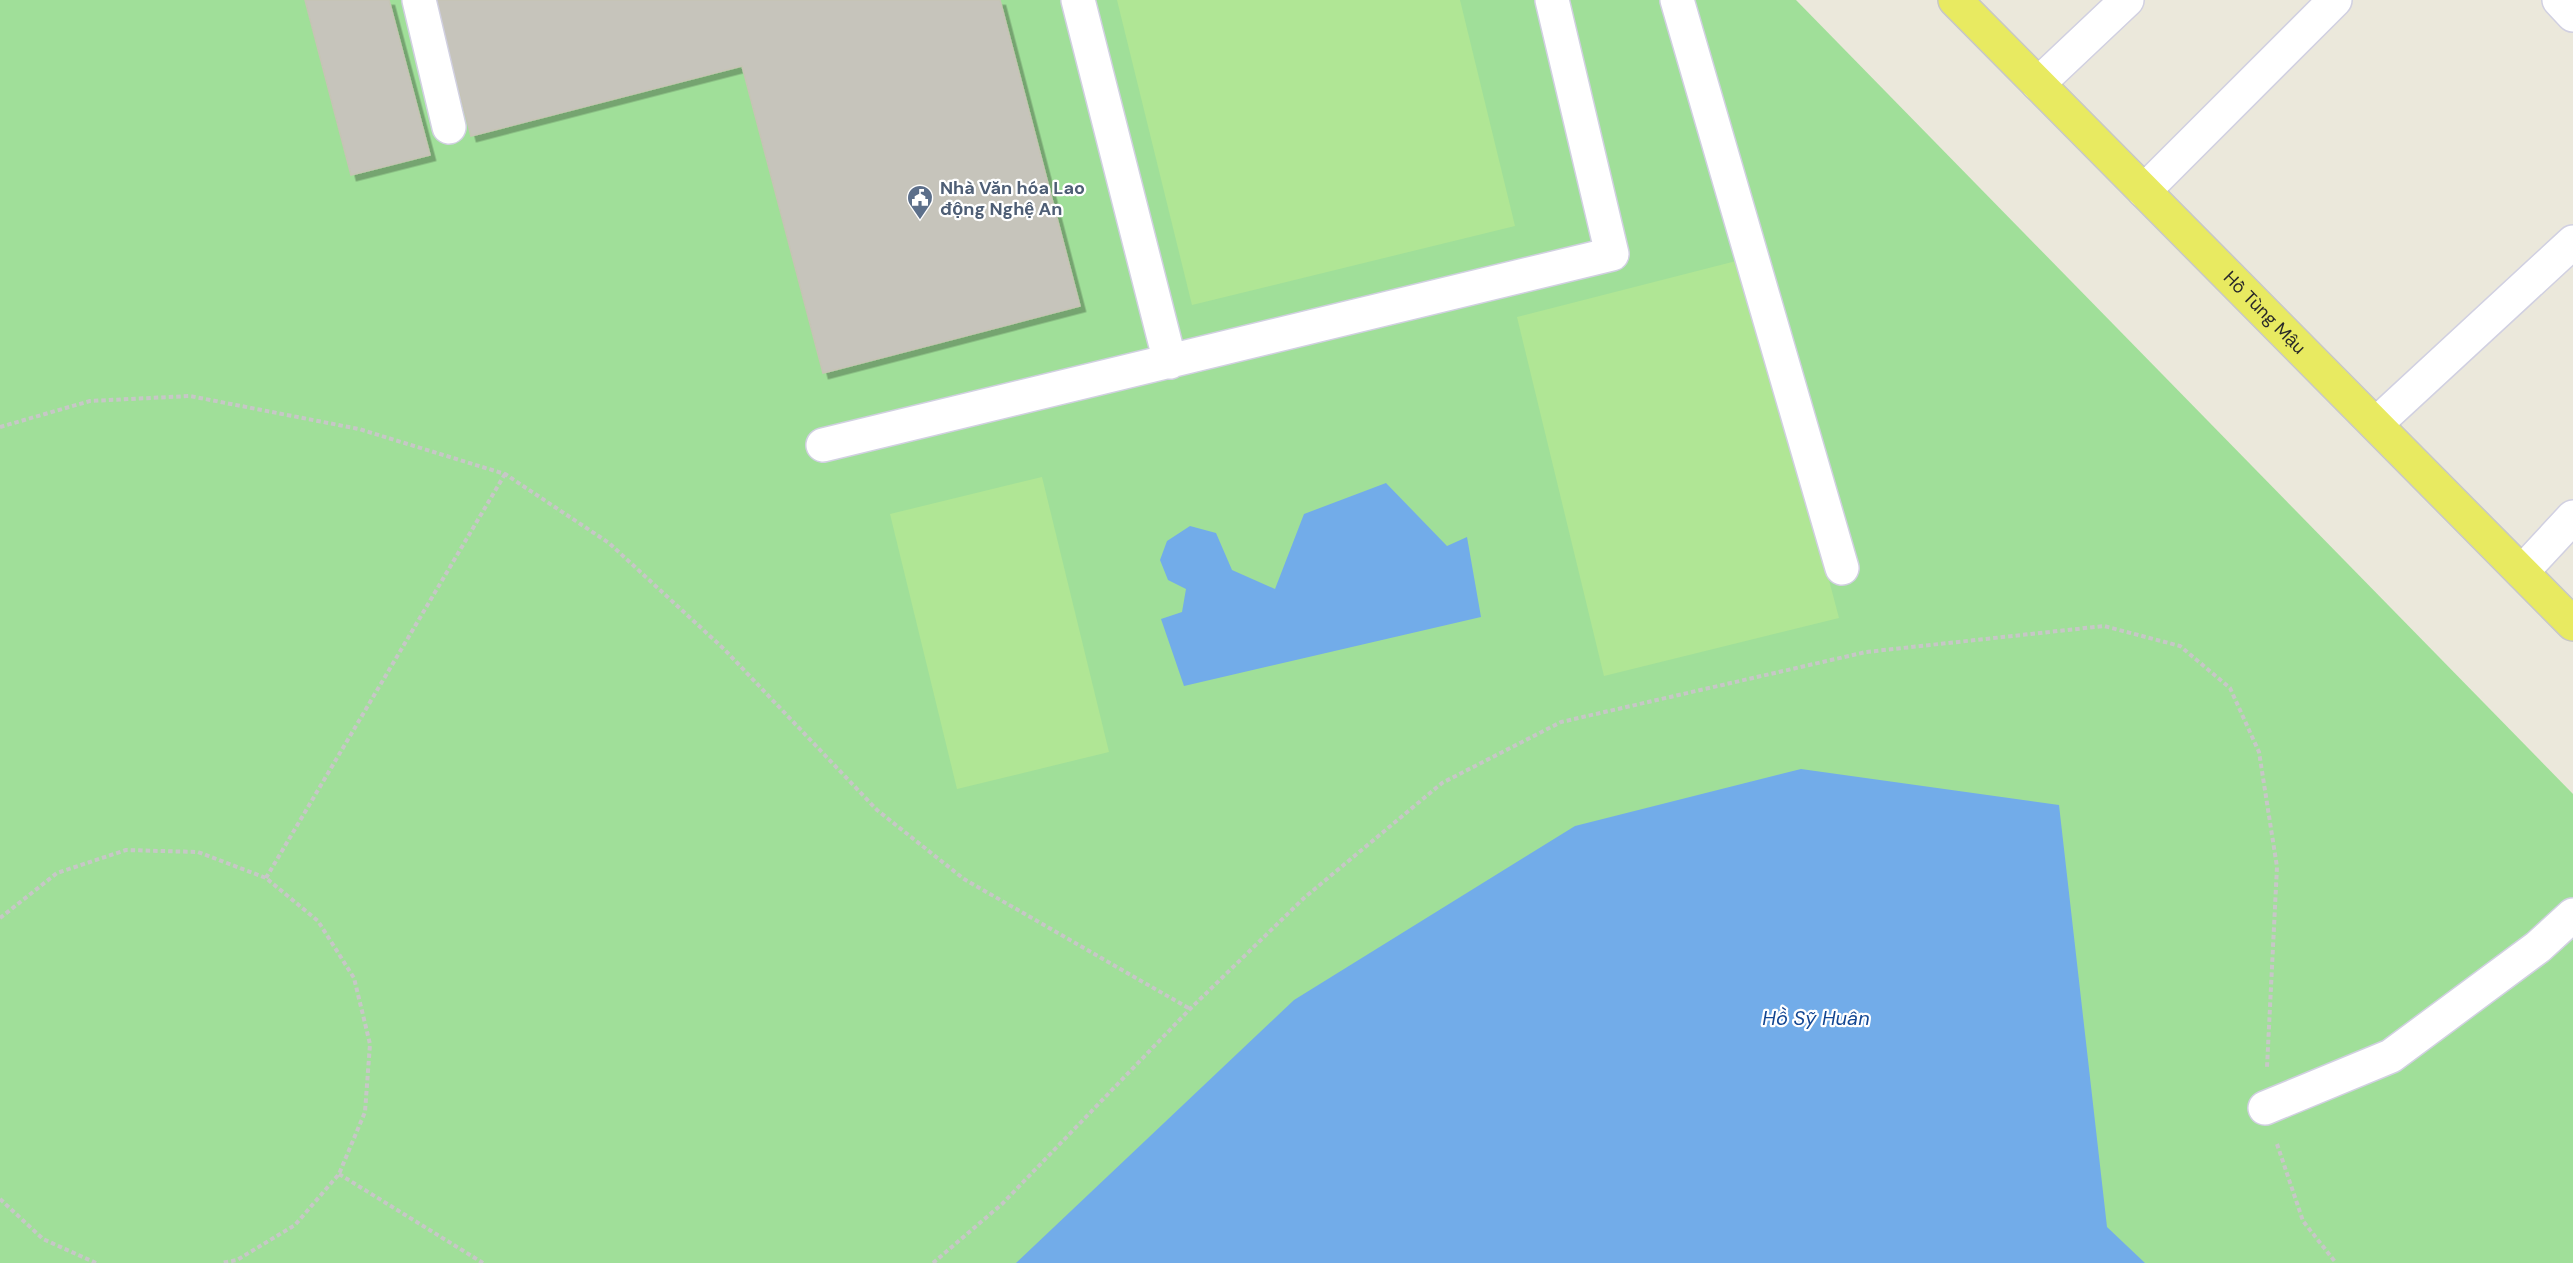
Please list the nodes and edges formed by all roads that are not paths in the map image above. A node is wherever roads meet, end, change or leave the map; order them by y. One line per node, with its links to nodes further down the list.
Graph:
1 (419, 0): 11 (street)
2 (1078, 0): 14 (street)
3 (1552, 0): 14 (street)
4 (1677, 0): 18 (street)
5 (1955, 0): 10 (main road, Hồ Tùng Mậu)
6 (2127, 0): 10 (street)
7 (2335, 0): 12 (street)
8 (2559, 0): 9 (street)
9 (2573, 15)
10 (2038, 84): 12 (main road, Hồ Tùng Mậu)
11 (449, 127)
12 (2144, 191): 15 (main road, Hồ Tùng Mậu)
13 (2573, 242): 15 (street)
14 (1170, 362): 16 (street)
15 (2376, 424): 19 (main road, Hồ Tùng Mậu)
16 (823, 445)
17 (2573, 517): 19 (street)
18 (1842, 568)
19 (2522, 572): 20 (main road, Hồ Tùng Mậu)
20 (2573, 624)
21 (2573, 915): 22 (street)
22 (2265, 1108)

